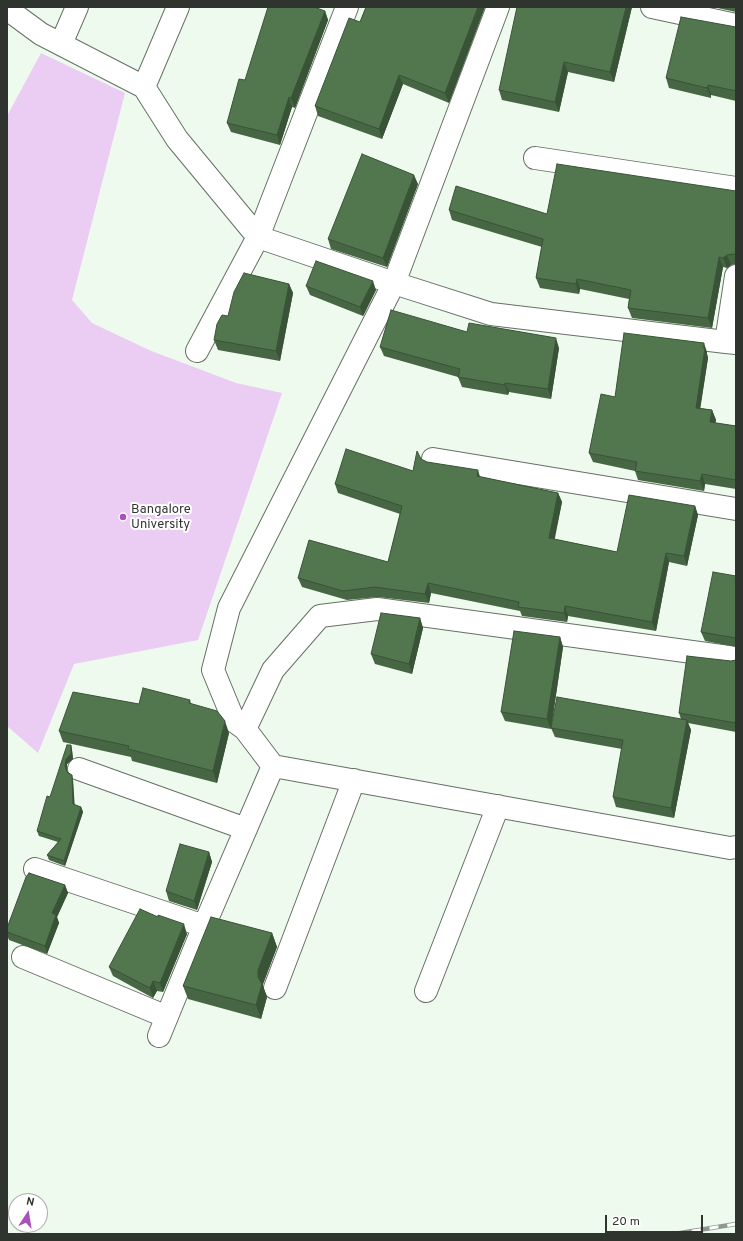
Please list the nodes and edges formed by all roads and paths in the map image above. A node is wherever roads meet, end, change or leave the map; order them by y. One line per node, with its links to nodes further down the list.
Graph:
1 (77, 7): 8 (street)
2 (178, 7): 9 (street)
3 (347, 7): 12 (street)
4 (498, 7): 14 (street)
5 (652, 7): 7 (street)
6 (7, 9): 8 (street)
7 (736, 25)
8 (61, 44): 9 (street)
9 (144, 87): 12 (street)
10 (535, 158): 11 (street)
11 (736, 188)
12 (258, 237): 14 (street); 16 (street)
13 (736, 276): 15 (street)
14 (394, 283): 15 (street); 20 (street)
15 (731, 342)
16 (197, 351)
17 (433, 459): 18 (street)
18 (736, 508)
19 (736, 658): 20 (street)
20 (245, 728): 21 (street)
21 (273, 766): 23 (street); 25 (street)
22 (79, 769): 25 (street)
23 (354, 780): 24 (street); 30 (street)
24 (498, 806): 26 (street); 31 (street)
25 (246, 829): 28 (street)
26 (736, 847)
27 (35, 869): 28 (street)
28 (204, 926): 29 (street)
29 (23, 957)
30 (275, 988)
31 (426, 991)

